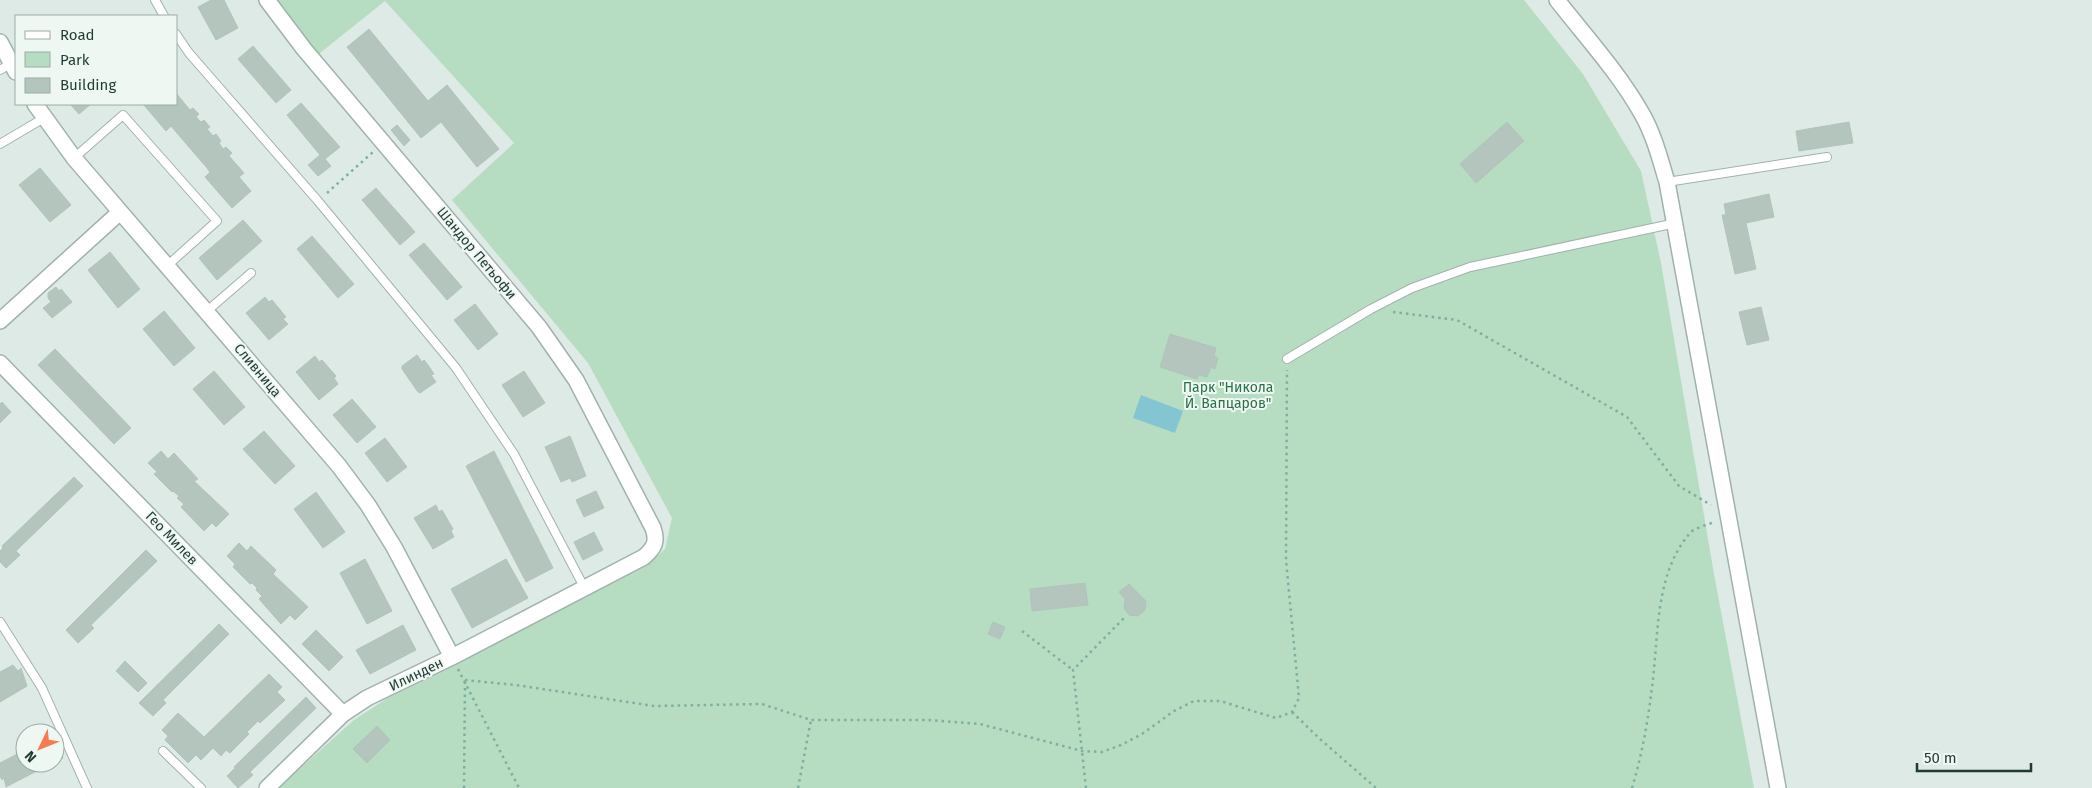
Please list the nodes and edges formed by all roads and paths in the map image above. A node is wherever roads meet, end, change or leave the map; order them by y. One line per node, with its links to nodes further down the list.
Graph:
1 (155, 0): 4 (lane)
2 (267, 0): 10 (street, Шандор Петьофи)
3 (1557, 0): 14 (street)
4 (163, 15)
5 (178, 37): 15 (lane)
6 (0, 42): 7 (street)
7 (9, 68)
8 (36, 105): 9 (street, Сливница)
9 (44, 118): 11 (lane); 13 (street, Сливница)
10 (383, 142): 15 (path); 26 (street, Шандор Петьофи)
11 (0, 144)
12 (1828, 157): 14 (lane)
13 (74, 158): 16 (street, Сливница); 18 (lane)
14 (1667, 182): 17 (street)
15 (318, 201): 27 (lane)
16 (120, 212): 18 (street, Сливница); 22 (street)
17 (1676, 223): 20 (lane); 25 (street)
18 (168, 266): 21 (street, Сливница)
19 (251, 273): 21 (lane)
20 (1371, 309): 23 (lane); 25 (path)
21 (207, 311): 31 (street, Сливница)
22 (0, 321)
23 (1287, 359): 34 (path)
24 (2, 368): 35 (street, Гео Милев)
25 (1730, 516): 47 (path); 48 (street)
26 (653, 528): 27 (street, Илинден)
27 (584, 587): 31 (street, Илинден)
28 (1124, 618): 32 (path)
29 (0, 622): 39 (lane)
30 (1022, 632): 32 (path)
31 (452, 657): 35 (street, Илинден)
32 (1073, 670): 38 (path)
33 (464, 680): 36 (path); 42 (path); 43 (path)
34 (1292, 712): 38 (path); 46 (path)
35 (343, 714): 41 (street, Илинден)
36 (811, 720): 38 (path); 44 (path)
37 (163, 751): 40 (lane)
38 (1082, 751): 45 (path)
39 (87, 788)
40 (201, 788)
41 (268, 788)
42 (464, 788)
43 (519, 788)
44 (798, 788)
45 (1086, 788)
46 (1376, 788)
47 (1632, 788)
48 (1778, 788)

